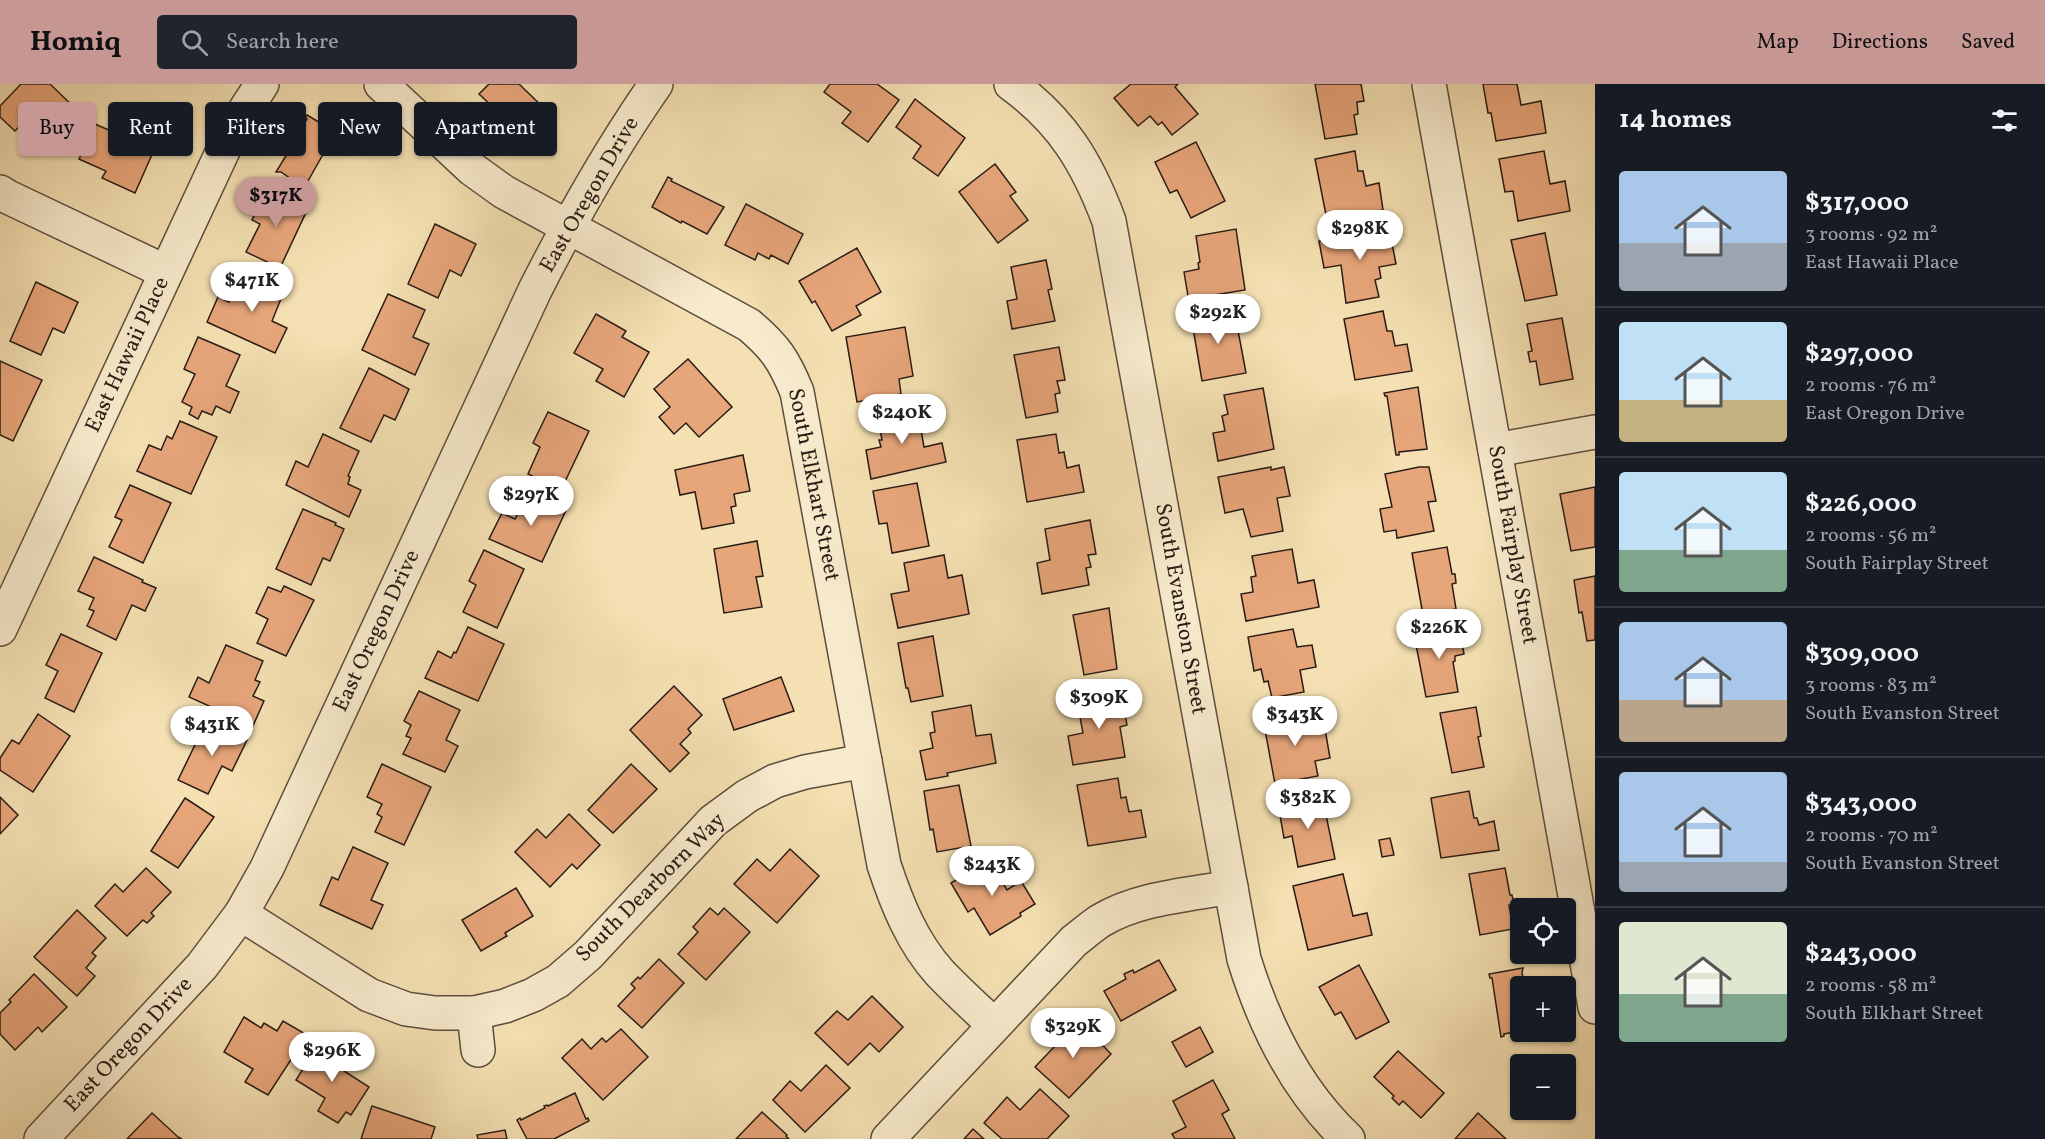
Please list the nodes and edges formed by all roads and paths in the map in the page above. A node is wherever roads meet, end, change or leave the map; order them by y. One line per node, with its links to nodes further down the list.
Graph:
1 (262, 84): 8 (street, East Hawaii Place)
2 (381, 84): 7 (street, South Elkhart Street)
3 (656, 84): 7 (street, East Oregon Drive)
4 (1011, 84): 14 (street, South Evanston Street)
5 (1429, 84): 10 (street, South Fairplay Street)
6 (0, 192): 8 (street)
7 (567, 226): 13 (street, South Elkhart Street); 15 (street, East Oregon Drive)
8 (166, 272): 11 (street, East Hawaii Place)
9 (1595, 432): 10 (street)
10 (1495, 450): 16 (street, South Fairplay Street)
11 (7, 597): 12 (street, East Hawaii Place)
12 (0, 629)
13 (865, 761): 17 (street, South Dearborn Way); 18 (street, South Elkhart Street)
14 (1231, 887): 18 (street); 22 (street, South Evanston Street)
15 (241, 914): 17 (street, South Dearborn Way); 20 (street, East Oregon Drive)
16 (1595, 1007)
17 (474, 1013): 19 (street)
18 (994, 1025): 21 (street)
19 (478, 1050)
20 (41, 1139)
21 (888, 1139)
22 (1348, 1139)

